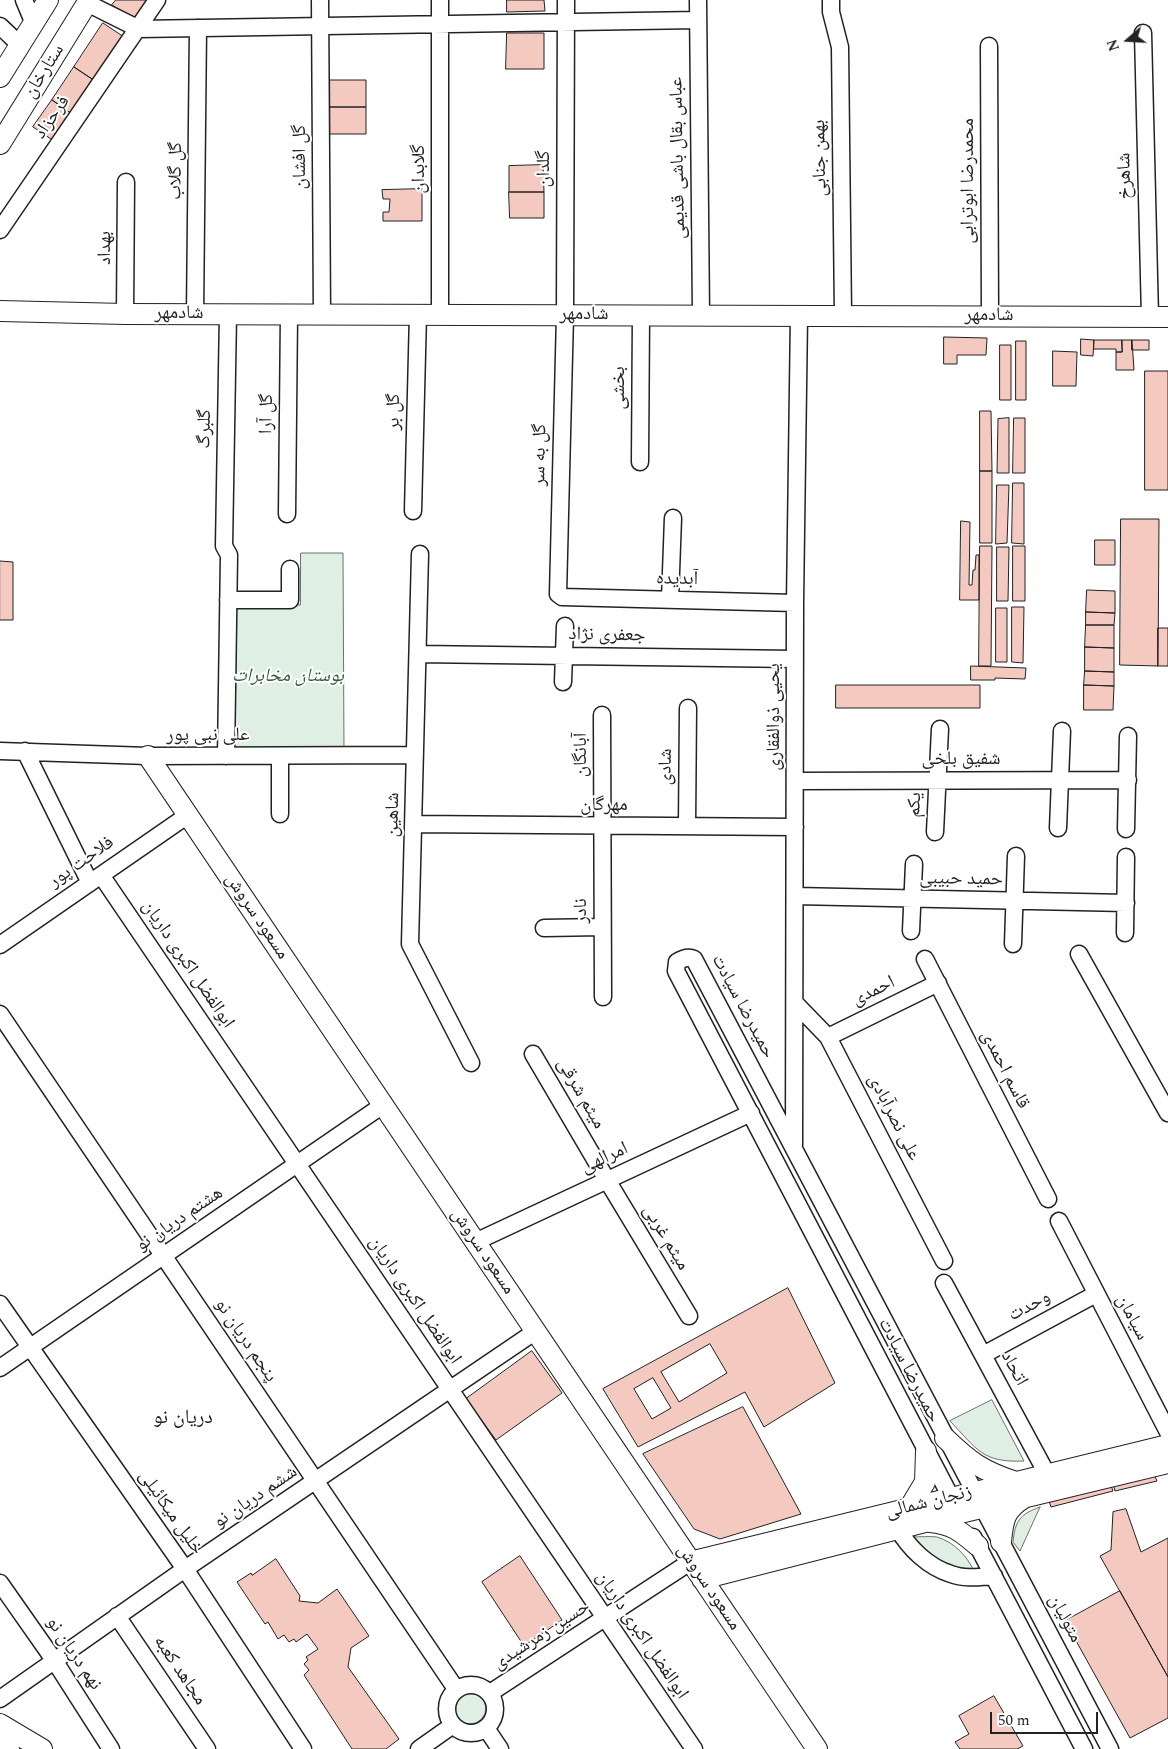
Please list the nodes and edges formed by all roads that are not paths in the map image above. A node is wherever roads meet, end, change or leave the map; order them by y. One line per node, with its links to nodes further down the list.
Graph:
1 (24, 0): 12 (street)
2 (48, 0): 12 (main road, ستارخان)
3 (157, 0): 17 (street, فرحزاد)
4 (320, 0): 15 (street, گل افشان)
5 (440, 0): 13 (street, گلابدان)
6 (566, 0): 11 (street, گلدان)
7 (698, 0): 10 (street, عباس بقال باشی قدیمی)
8 (831, 0): 37 (street, بهمن جنابی)
9 (88, 2): 17 (street); 22 (main road, ستارخان)
10 (698, 20): 11 (street); 35 (street, عباس بقال باشی قدیمی)
11 (565, 22): 13 (street); 33 (street, گلدان)
12 (34, 24): 19 (main road, ستارخان)
13 (440, 24): 15 (street); 32 (street, گلابدان)
14 (0, 26): 19 (street)
15 (320, 26): 16 (street); 30 (street, گل افشان)
16 (198, 28): 17 (street); 27 (street, گل گلاب)
17 (138, 29): 24 (street, فرحزاد)
18 (1143, 33): 39 (street, شاهرخ)
19 (20, 45): 21 (main road, ستارخان)
20 (989, 46): 38 (street, محمدرضا ابوترابی)
21 (0, 77)
22 (0, 144)
23 (126, 182): 26 (street, بهداد)
24 (0, 230)
25 (0, 311): 26 (main road, شادمهر)
26 (125, 314): 27 (main road, شادمهر)
27 (195, 314): 28 (main road, شادمهر)
28 (228, 314): 29 (main road, شادمهر); 48 (street, گلبرگ)
29 (289, 314): 30 (main road, شادمهر); 42 (street, گل آرا)
30 (322, 314): 31 (main road, شادمهر)
31 (418, 314): 32 (main road, شادمهر); 41 (street, گل بر)
32 (440, 314): 33 (main road, شادمهر)
33 (565, 315): 34 (main road, شادمهر); 46 (street, گل به سر)
34 (641, 315): 35 (main road, شادمهر); 40 (street, بخشی)
35 (701, 316): 36 (main road, شادمهر)
36 (798, 316): 37 (main road, شادمهر); 49 (street, یحیی ذوالفقاری)
37 (843, 316): 38 (main road, شادمهر)
38 (990, 316): 39 (main road, شادمهر)
39 (1159, 317)
40 (640, 462)
41 (413, 511)
42 (287, 514)
43 (672, 518): 47 (street)
44 (420, 554): 51 (street, شاهین)
45 (290, 569): 48 (street)
46 (559, 596): 47 (street, آبدیده)
47 (670, 599): 49 (street, آبدیده)
48 (228, 600): 64 (street, گلبرگ)
49 (795, 603): 53 (street, یحیی ذوالفقاری)
50 (565, 626): 52 (street)
51 (418, 654): 52 (street, جعفری نژاد); 62 (street, شاهین)
52 (564, 655): 53 (street, جعفری نژاد); 54 (street)
53 (795, 659): 69 (street, یحیی ذوالفقاری)
54 (563, 682)
55 (688, 708): 74 (street, شادی)
56 (602, 715): 73 (street, آبانگان)
57 (940, 729): 66 (street, یکم)
58 (1062, 731): 67 (street)
59 (1128, 736): 68 (street)
60 (0, 751): 61 (street, علی نبی پور)
61 (25, 752): 63 (street, علی نبی پور); 82 (street, ابوالفضل اکبری داریان)
62 (415, 755): 65 (street, علی نبی پور); 72 (street, شاهین)
63 (148, 756): 64 (street, علی نبی پور); 71 (main road, مسعود سروش)
64 (226, 756): 65 (street, علی نبی پور)
65 (280, 756): 70 (street)
66 (938, 780): 67 (street, شفیق بلخی); 69 (street, شفیق بلخی); 78 (street, یکم)
67 (1060, 780): 68 (street, شفیق بلخی); 76 (street)
68 (1128, 780): 77 (street)
69 (795, 781): 75 (street, یحیی ذوالفقاری)
70 (280, 814)
71 (188, 815): 82 (street, فلاحت پور); 102 (main road, مسعود سروش)
72 (414, 824): 73 (street, مهرگان); 101 (street, شاهین)
73 (602, 826): 74 (street, مهرگان); 87 (street, نادر)
74 (687, 826): 75 (street, مهرگان)
75 (795, 827): 83 (street, یحیی ذوالفقاری)
76 (1058, 828)
77 (1126, 829)
78 (935, 832)
79 (1016, 856): 85 (street)
80 (1126, 857): 86 (street)
81 (914, 864): 84 (street)
82 (95, 879): 92 (street, فلاحت پور); 107 (street, ابوالفضل اکبری داریان)
83 (795, 896): 84 (street, حمید حبیبی); 97 (street, یحیی ذوالفقاری)
84 (912, 899): 85 (street, حمید حبیبی); 89 (street)
85 (1015, 901): 86 (street, حمید حبیبی); 91 (street)
86 (1126, 903): 90 (street)
87 (602, 927): 88 (street); 96 (street, نادر)
88 (544, 928)
89 (911, 931)
90 (1125, 933)
91 (1013, 944)
92 (0, 945)
93 (1079, 954): 104 (street)
94 (925, 959): 95 (street, قاسم احمدی)
95 (938, 983): 99 (street, احمدی); 109 (street, قاسم احمدی)
96 (603, 996)
97 (795, 1002): 99 (street, علی نصرآبادی); 105 (street, یحیی ذوالفقاری)
98 (0, 1014): 112 (street, پنجم دریان‌ نو)
99 (828, 1036): 113 (street, علی نصرآبادی)
100 (533, 1054): 108 (street, میثم شرقی)
101 (471, 1063)
102 (383, 1105): 107 (street, هشتم دریان‌ نو); 111 (main road, مسعود سروش)
103 (751, 1113): 105 (street, حمیدرضا سیادت); 108 (street, امرالهی); 124 (street, حمیدرضا سیادت)
104 (1168, 1113)
105 (788, 1121): 106 (street, یحیی ذوالفقاری)
106 (794, 1150): 123 (street, حمیدرضا سیادت)
107 (297, 1164): 112 (street, هشتم دریان‌ نو); 122 (street, ابوالفضل اکبری داریان)
108 (607, 1180): 111 (street, امرالهی); 117 (street, میثم غربی)
109 (1048, 1199)
110 (1059, 1221): 115 (street, سیامان)
111 (475, 1242): 118 (main road, مسعود سروش)
112 (163, 1256): 119 (street, هشتم دریان‌ نو); 131 (street, پنجم دریان‌ نو)
113 (944, 1261)
114 (944, 1283): 120 (street, اتحاد)
115 (1096, 1294): 120 (street, وحدت); 125 (street, سیامان)
116 (0, 1304): 119 (street, خلیل میکائیلی)
117 (690, 1316)
118 (536, 1331): 122 (street, ششم دریان‌ نو); 140 (main road, مسعود سروش)
119 (30, 1348): 121 (street, هشتم دریان‌ نو); 141 (street, خلیل میکائیلی)
120 (983, 1355): 130 (street, اتحاد)
121 (0, 1368)
122 (450, 1389): 131 (street, ششم دریان‌ نو); 146 (street, ابوالفضل اکبری داریان)
123 (935, 1417): 124 (street); 126 (street, حمیدرضا سیادت)
124 (914, 1428): 128 (street, حمیدرضا سیادت)
125 (1168, 1432)
126 (945, 1438): 132 (main road); 133 (street, حمیدرضا سیادت)
127 (1168, 1445): 130 (main road, زنجان شمالی)
128 (926, 1451): 134 (street, حمیدرضا سیادت); 135 (main road)
129 (1168, 1463): 132 (main road, زنجان شمالی)
130 (1047, 1474): 132 (main road, زنجان شمالی)
131 (316, 1482): 141 (street, ششم دریان‌ نو); 148 (street, پنجم دریان‌ نو)
132 (1020, 1490): 133 (main road, زنجان شمالی); 138 (main road)
133 (978, 1500): 134 (main road, زنجان شمالی); 138 (street, متولیان)
134 (956, 1505): 135 (main road, زنجان شمالی); 136 (main road, زنجان شمالی); 139 (street)
135 (910, 1507): 140 (main road, زنجان شمالی)
136 (926, 1522): 137 (main road, زنجان شمالی); 139 (main road)
137 (898, 1529): 142 (street); 143 (main road, زنجان شمالی)
138 (1001, 1542): 165 (street, متولیان)
139 (978, 1546): 142 (street)
140 (690, 1562): 143 (main road, مسعود سروش); 146 (street, حسین زمرشيدی)
141 (185, 1569): 145 (street, ششم دریان‌ نو); 159 (street, خلیل میکائیلی)
142 (994, 1576): 164 (street)
143 (702, 1579): 163 (main road, مسعود سروش)
144 (0, 1583): 147 (street, نهم دریان‌ نو)
145 (117, 1616): 147 (street, ششم دریان‌ نو); 158 (street, مجاهد کعبه)
146 (605, 1618): 149 (street, حسین زمرشيدی); 162 (street, ابوالفضل اکبری داریان)
147 (54, 1660): 150 (street, ششم دریان‌ نو); 157 (street, نهم دریان‌ نو)
148 (456, 1689): 149 (street); 152 (street)
149 (490, 1694): 153 (street)
150 (0, 1699)
151 (0, 1724): 156 (main road)
152 (453, 1725): 153 (street); 160 (street)
153 (486, 1728): 161 (street)
154 (0, 1744): 155 (main road)
155 (9, 1749)
156 (42, 1749)
157 (111, 1749)
158 (207, 1749)
159 (302, 1749)
160 (419, 1749)
161 (500, 1749)
162 (694, 1749)
163 (817, 1749)
164 (1084, 1749)
165 (1110, 1749)

